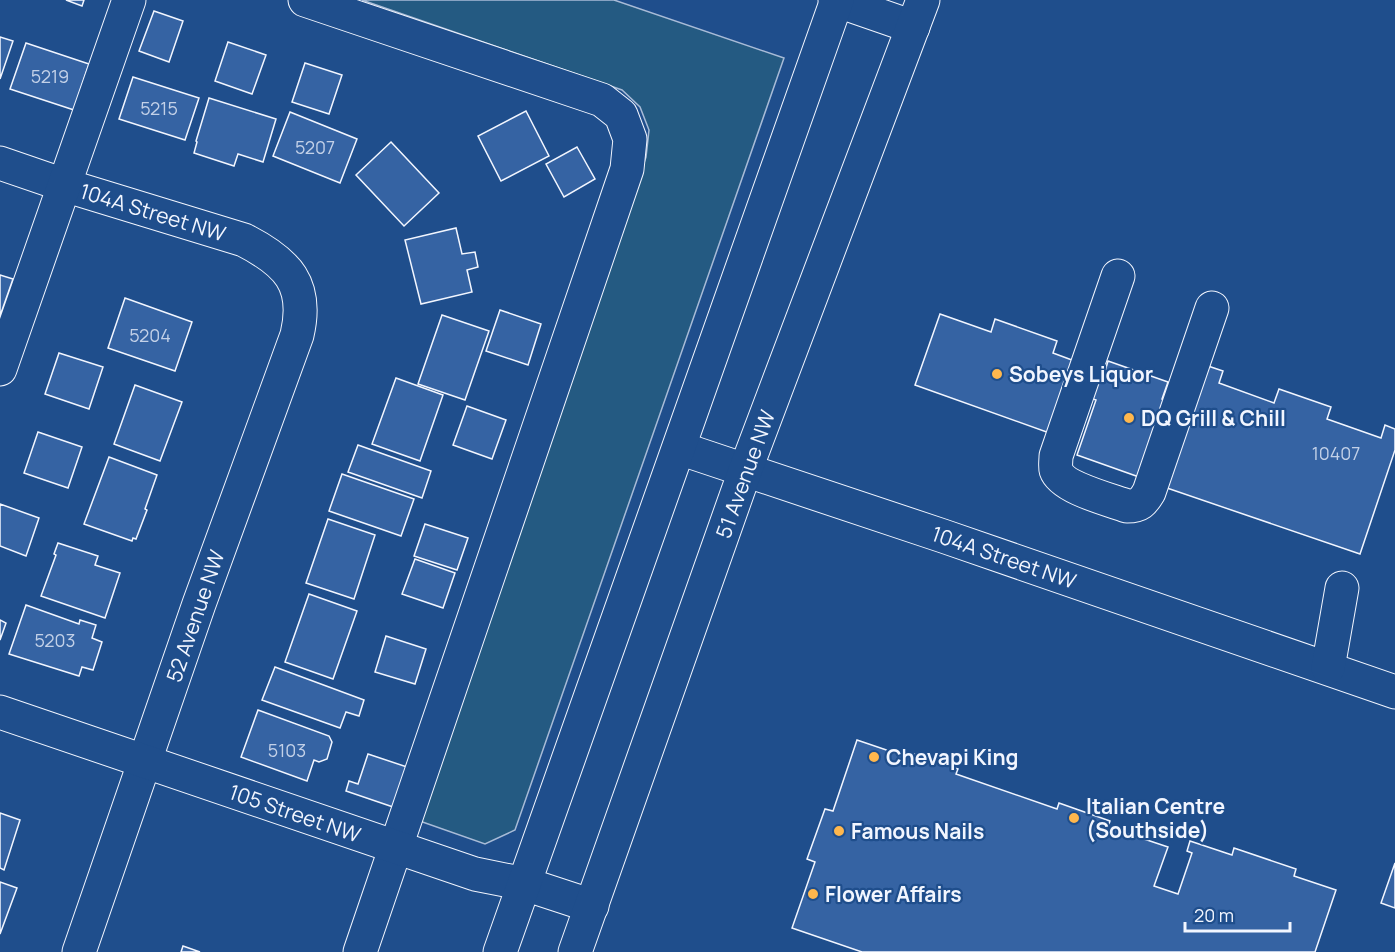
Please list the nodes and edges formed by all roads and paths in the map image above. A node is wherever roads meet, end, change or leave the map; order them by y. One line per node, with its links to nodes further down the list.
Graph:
1 (129, 0): 6 (street)
2 (305, 0): 18 (street)
3 (836, 0): 4 (street); 11 (street)
4 (918, 14): 12 (street, 51 Avenue NW)
5 (0, 163): 6 (street, 104A Street NW)
6 (64, 185): 8 (street, 104A Street NW); 10 (street)
7 (1118, 276): 9 (street)
8 (293, 280): 17 (street, 52 Avenue NW)
9 (1212, 308)
10 (0, 369)
11 (679, 448): 12 (street, 104A Street NW); 19 (street)
12 (745, 471): 14 (street, 104A Street NW); 20 (street, 51 Avenue NW)
13 (1342, 588): 14 (street)
14 (1328, 669): 15 (street, 104A Street NW)
15 (1395, 692)
16 (0, 712): 17 (street, 105 Street NW)
17 (145, 762): 18 (street, 105 Street NW); 21 (street, 52 Avenue NW)
18 (397, 847): 19 (street, 105 Street NW); 22 (street)
19 (525, 884): 20 (street, 105 Street NW); 23 (street)
20 (592, 906): 24 (street, 51 Avenue NW)
21 (79, 952)
22 (360, 952)
23 (500, 952)
24 (575, 952)

